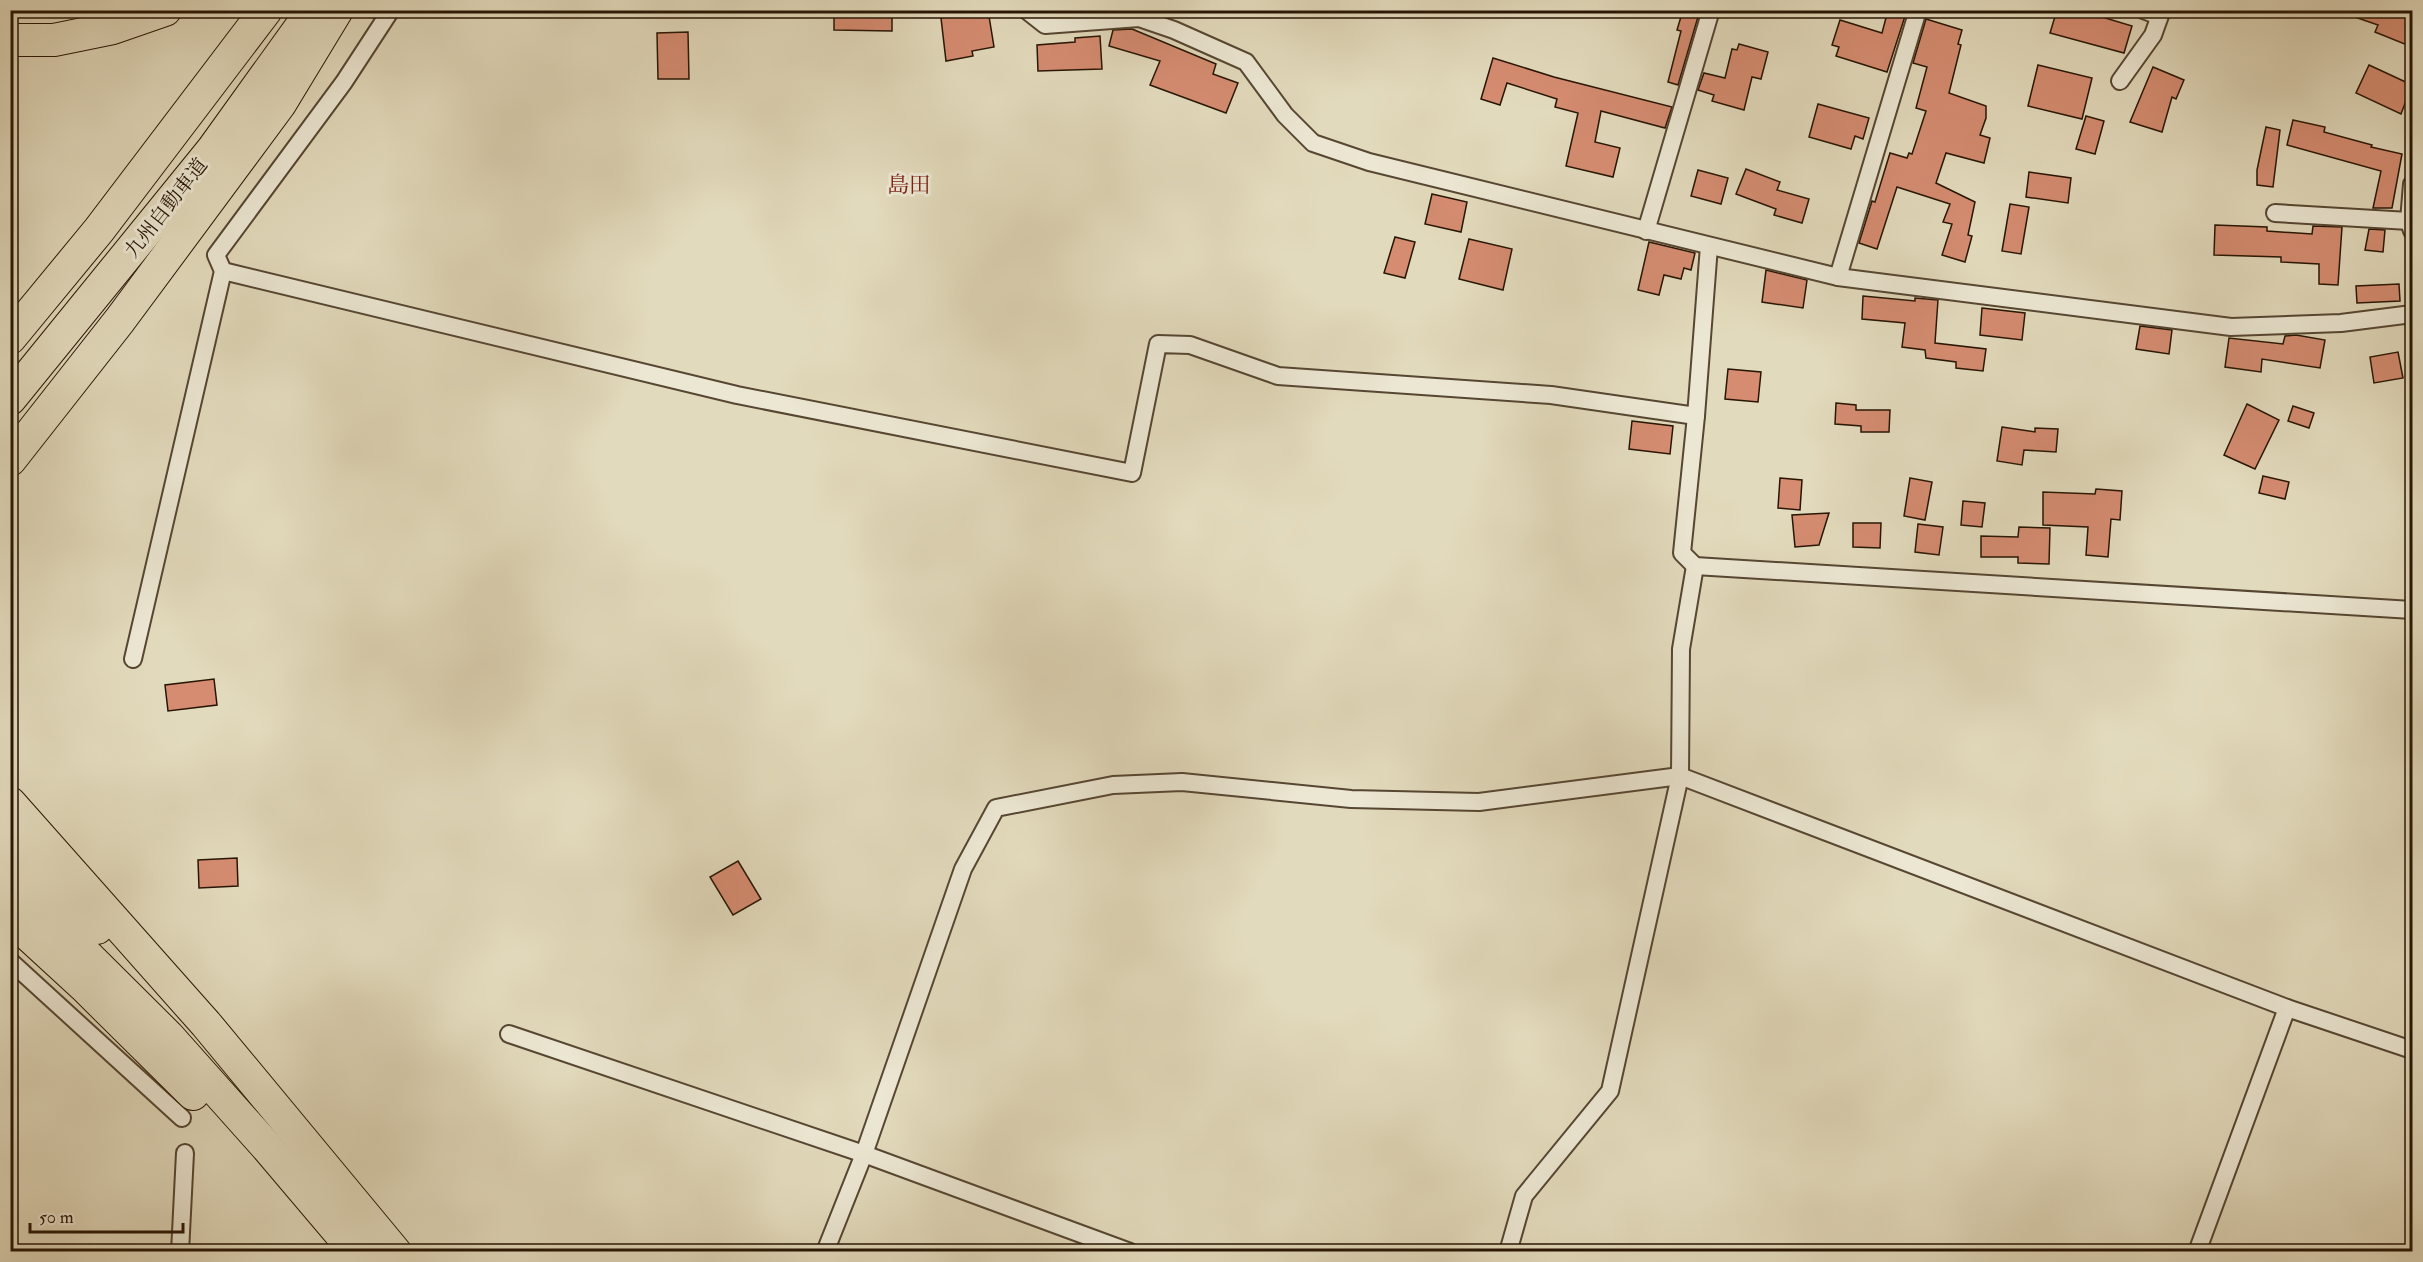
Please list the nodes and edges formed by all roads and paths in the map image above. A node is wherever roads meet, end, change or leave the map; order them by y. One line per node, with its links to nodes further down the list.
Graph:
1 (165, 10): 12 (highway)
2 (266, 10): 22 (highway, 九州自動車道)
3 (313, 10): 23 (highway, 九州自動車道)
4 (337, 10): 25 (highway)
5 (391, 10): 19 (street)
6 (1026, 10): 11 (street)
7 (1711, 10): 17 (street)
8 (1918, 10): 20 (street)
9 (2143, 10): 10 (street)
10 (2161, 13): 13 (street)
11 (1146, 15): 17 (street)
12 (10, 40)
13 (2120, 81)
14 (2412, 184): 16 (street)
15 (2275, 213): 16 (street)
16 (2411, 227)
17 (1646, 231): 18 (street)
18 (1709, 246): 20 (street); 24 (street)
19 (223, 271): 24 (street); 28 (street)
20 (1838, 277): 21 (street)
21 (2412, 314)
22 (10, 338)
23 (10, 399)
24 (1696, 416): 26 (street)
25 (10, 460)
26 (1695, 566): 27 (street); 29 (street)
27 (2412, 610)
28 (133, 659)
29 (1680, 776): 35 (street); 41 (street); 47 (street)
30 (10, 803): 39 (highway)
31 (10, 845): 39 (highway)
32 (10, 879): 43 (highway)
33 (10, 918): 43 (highway)
34 (10, 961): 38 (street)
35 (2287, 1008): 37 (street); 48 (street)
36 (509, 1034): 41 (street)
37 (2412, 1044)
38 (182, 1118)
39 (304, 1142): 44 (highway)
40 (185, 1153): 42 (street)
41 (864, 1154): 45 (street); 46 (street)
42 (180, 1251)
43 (355, 1251)
44 (395, 1251)
45 (825, 1251)
46 (1130, 1251)
47 (1508, 1251)
48 (2197, 1251)

